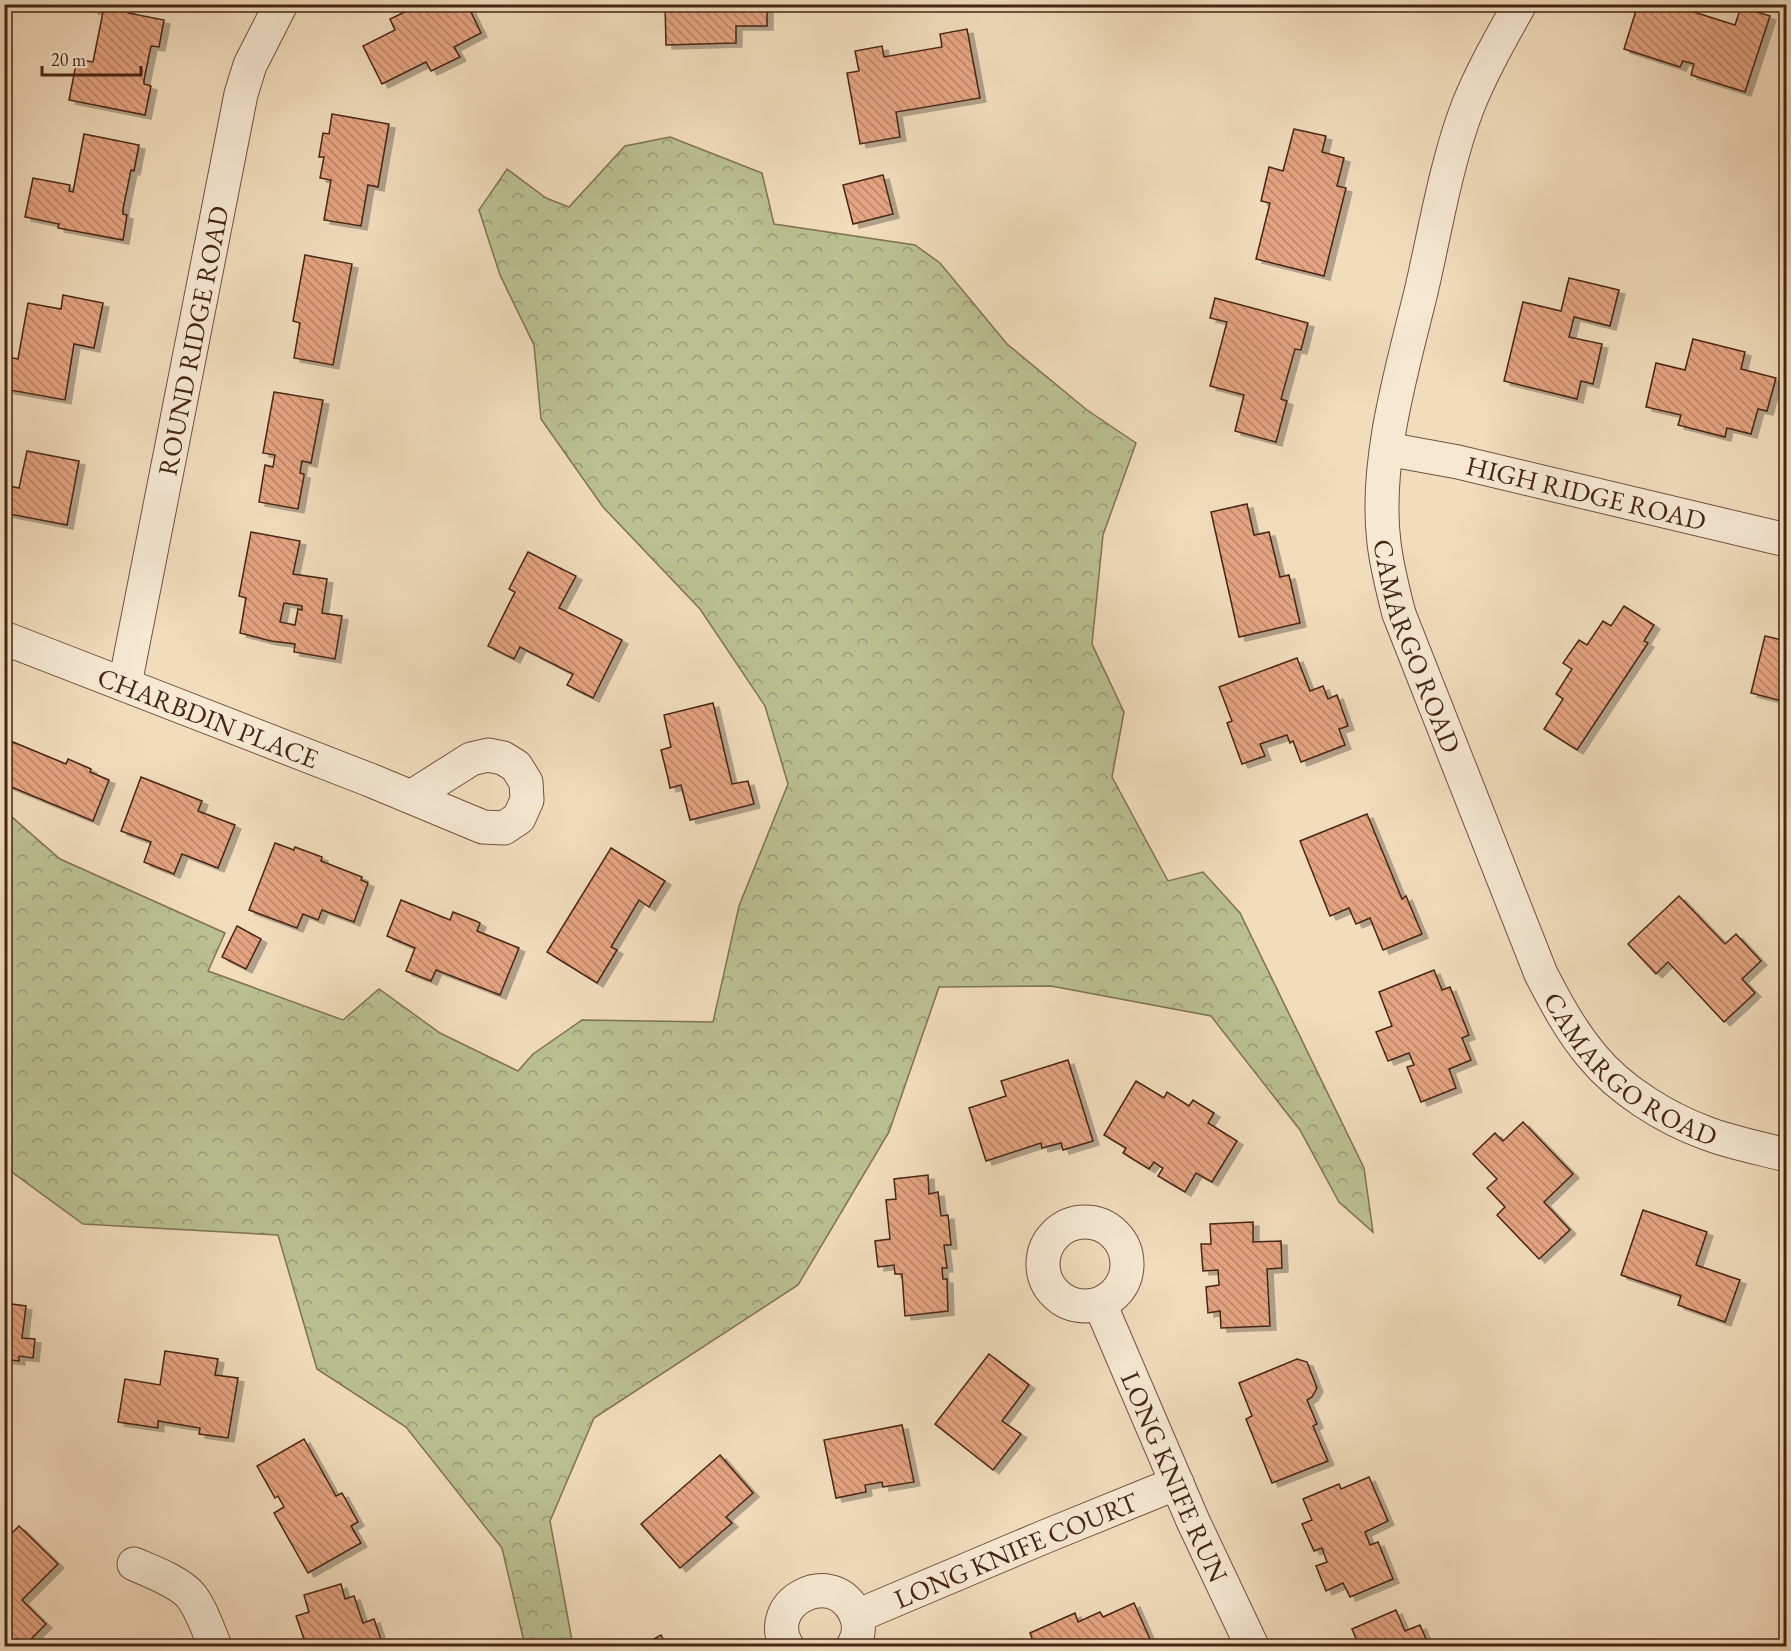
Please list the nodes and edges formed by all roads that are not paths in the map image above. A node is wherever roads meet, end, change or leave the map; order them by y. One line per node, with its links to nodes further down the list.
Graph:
1 (281, 4): 6 (street, ROUND RIDGE ROAD)
2 (1520, 4): 3 (street, CAMARGO ROAD)
3 (1387, 449): 4 (street, HIGH RIDGE ROAD); 8 (street, CAMARGO ROAD)
4 (1786, 540)
5 (4, 638): 6 (street, CHARBDIN PLACE)
6 (125, 684): 7 (street, CHARBDIN PLACE)
7 (411, 797)
8 (1786, 1155)
9 (1100, 1304): 10 (street, LONG KNIFE RUN)
10 (1177, 1483): 12 (street, LONG KNIFE COURT); 15 (street, LONG KNIFE RUN)
11 (134, 1564): 13 (street)
12 (855, 1631): 14 (street, LONG KNIFE COURT)
13 (216, 1647)
14 (787, 1647)
15 (1252, 1647)

